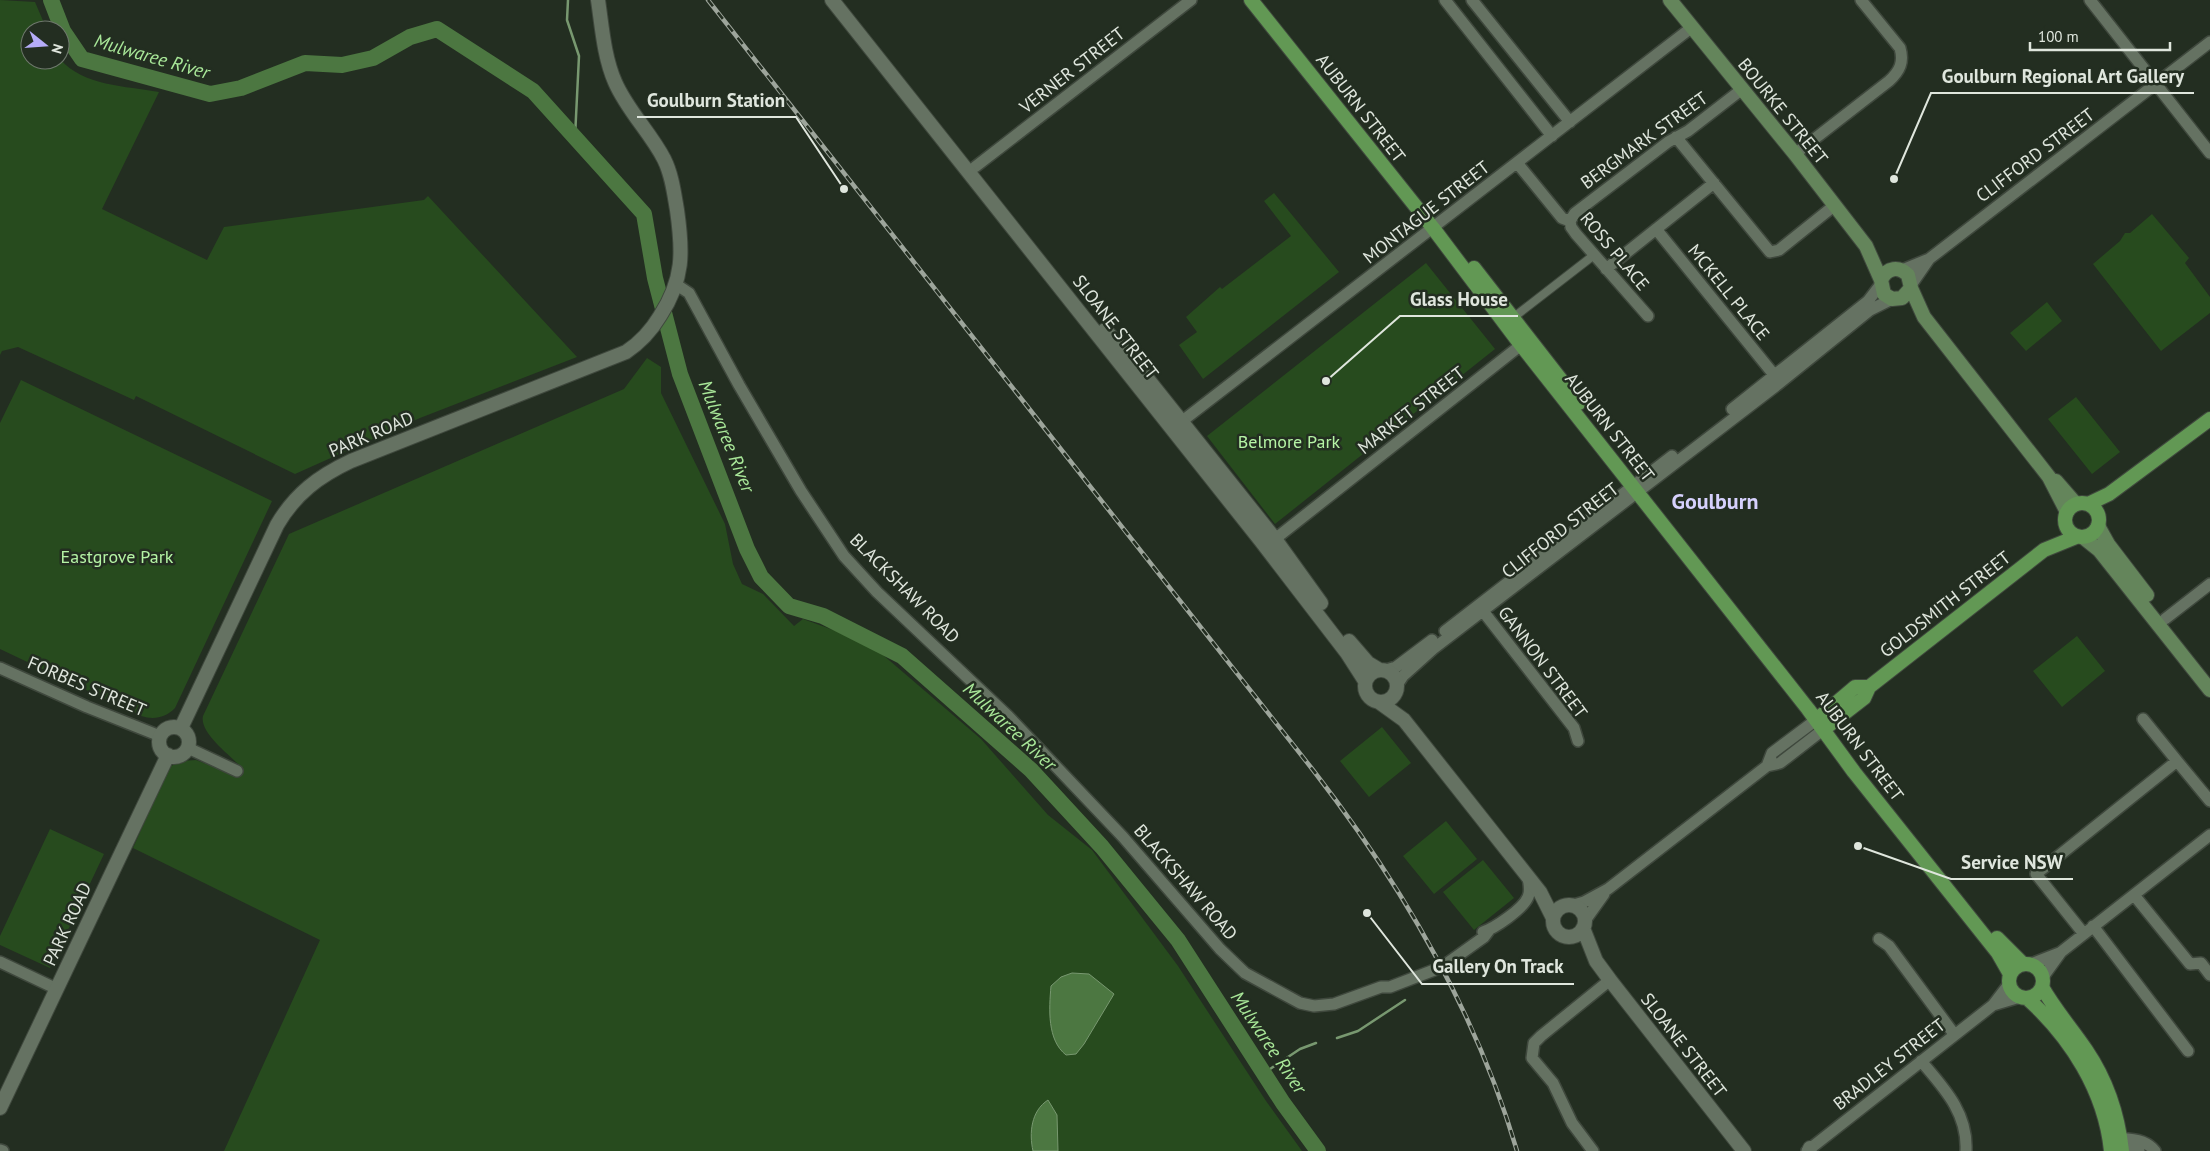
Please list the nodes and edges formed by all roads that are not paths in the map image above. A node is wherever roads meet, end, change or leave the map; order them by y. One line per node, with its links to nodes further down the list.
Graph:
1 (598, 0): 34 (street)
2 (832, 0): 43 (street, SLOANE STREET)
3 (844, 0): 22 (street, SLOANE STREET)
4 (1191, 0): 22 (street, VERNER STREET)
5 (1251, 0): 26 (main road, AUBURN STREET)
6 (1259, 0): 26 (main road, AUBURN STREET)
7 (1445, 0): 17 (street)
8 (1472, 0): 16 (street)
9 (1670, 0): 12 (main road, BOURKE STREET)
10 (1861, 0): 20 (street)
11 (2090, 0): 14 (street)
12 (1691, 28): 15 (main road, BOURKE STREET); 16 (street, MONTAGUE STREET)
13 (2210, 42): 14 (street, CLIFFORD STREET)
14 (2156, 84): 19 (street); 30 (street, CLIFFORD STREET)
15 (1741, 90): 18 (street, BERGMARK STREET); 20 (main road, BOURKE STREET)
16 (1570, 122): 17 (street, MONTAGUE STREET)
17 (1552, 136): 21 (street, MONTAGUE STREET)
18 (1676, 137): 23 (street); 25 (street, BERGMARK STREET)
19 (2210, 153)
20 (1795, 154): 24 (main road, BOURKE STREET)
21 (1518, 164): 25 (street, ROSS PLACE); 26 (street, MONTAGUE STREET)
22 (975, 167): 46 (street, SLOANE STREET)
23 (1714, 183): 24 (street); 27 (street)
24 (1835, 205): 28 (main road, BOURKE STREET)
25 (1570, 221): 29 (street, ROSS PLACE)
26 (1436, 226): 38 (main road, AUBURN STREET); 40 (main road, AUBURN STREET); 46 (street, MONTAGUE STREET)
27 (1656, 230): 31 (street); 42 (street, MCKELL PLACE)
28 (1866, 246): 32 (main road, BOURKE STREET); 33 (main road, BOURKE STREET)
29 (1594, 254): 31 (street, ROSS PLACE); 38 (street)
30 (1929, 259): 32 (street, CLIFFORD STREET); 35 (street, CLIFFORD STREET)
31 (1606, 269): 37 (street, ROSS PLACE)
32 (1898, 269): 33 (main road); 35 (main road)
33 (1881, 282): 36 (main road); 41 (street, CLIFFORD STREET)
34 (677, 285): 69 (street, PARK ROAD); 83 (street, BLACKSHAW ROAD)
35 (1911, 286): 36 (main road); 39 (main road)
36 (1895, 299): 39 (main road); 41 (street, CLIFFORD STREET)
37 (1648, 316)
38 (1514, 317): 49 (main road, AUBURN STREET)
39 (1924, 317): 50 (main road)
40 (1521, 345): 49 (main road, AUBURN STREET); 53 (street, MARKET STREET)
41 (1792, 368): 42 (street, CLIFFORD STREET)
42 (1775, 380): 49 (street, CLIFFORD STREET)
43 (1138, 386): 44 (street); 48 (street, SLOANE STREET)
44 (1146, 404)
45 (2210, 420): 47 (main road, GOLDSMITH STREET)
46 (1181, 422): 48 (street); 53 (street, SLOANE STREET)
47 (2140, 473): 50 (main road, GOLDSMITH STREET); 51 (main road, GOLDSMITH STREET)
48 (1211, 478): 56 (street, SLOANE STREET)
49 (1638, 487): 57 (street, CLIFFORD STREET); 68 (main road, AUBURN STREET)
50 (2074, 511): 51 (main road); 52 (main road); 54 (main road, GOLDSMITH STREET)
51 (2098, 524): 52 (main road); 58 (main road)
52 (2080, 537): 54 (main road, GOLDSMITH STREET); 64 (main road)
53 (1274, 539): 56 (street); 60 (street, SLOANE STREET)
54 (2044, 550): 68 (main road, GOLDSMITH STREET)
55 (2210, 584): 58 (street)
56 (1304, 597): 62 (street, SLOANE STREET)
57 (1481, 608): 60 (street, CLIFFORD STREET); 63 (street, CLIFFORD STREET); 71 (street, GANNON STREET)
58 (2165, 619): 61 (main road)
59 (0, 668): 70 (street, FORBES STREET)
60 (1382, 670): 62 (street); 63 (street)
61 (2210, 676)
62 (1365, 681): 65 (street)
63 (1396, 690): 65 (street); 67 (street)
64 (2210, 690)
65 (1379, 702): 67 (street)
66 (2143, 719): 74 (street)
67 (1404, 720): 78 (street)
68 (1823, 722): 79 (street, GOLDSMITH STREET); 94 (main road, AUBURN STREET); 96 (main road, AUBURN STREET)
69 (181, 728): 70 (street); 72 (street)
70 (160, 736): 73 (street)
71 (1578, 741)
72 (188, 748): 73 (street); 75 (street)
73 (168, 755): 99 (street, PARK ROAD)
74 (2177, 761): 76 (street); 88 (street)
75 (237, 771)
76 (2210, 801)
77 (2210, 835): 81 (street)
78 (1528, 877): 80 (street); 83 (street)
79 (1608, 889): 84 (street, GOLDSMITH STREET); 86 (street, GOLDSMITH STREET)
80 (1540, 892): 82 (street); 84 (street)
81 (2134, 895): 87 (street); 95 (street)
82 (1547, 905): 83 (street); 85 (street)
83 (1521, 906)
84 (1567, 906): 85 (street); 86 (street)
85 (1553, 918): 89 (street)
86 (1584, 925): 89 (street); 92 (street, SLOANE STREET)
87 (2093, 926): 88 (street); 103 (street)
88 (2084, 934): 91 (street)
89 (1568, 937): 92 (street, SLOANE STREET)
90 (1878, 939): 102 (street)
91 (2061, 952): 94 (street); 98 (street)
92 (1596, 961): 97 (street, SLOANE STREET)
93 (0, 962): 99 (street)
94 (2027, 964): 96 (main road); 98 (main road)
95 (2210, 975)
96 (2010, 979): 100 (main road); 101 (street, BRADLEY STREET)
97 (1610, 980): 108 (street); 109 (street, SLOANE STREET)
98 (2043, 982): 100 (main road); 106 (main road)
99 (57, 989): 105 (street, PARK ROAD)
100 (2023, 998): 101 (street, BRADLEY STREET); 106 (main road)
101 (1994, 1005): 102 (street, BRADLEY STREET)
102 (1954, 1034): 104 (street, BRADLEY STREET)
103 (2188, 1051)
104 (1921, 1061): 107 (street, BRADLEY STREET); 110 (street)
105 (0, 1108)
106 (2117, 1145): 111 (street); 112 (street)
107 (1809, 1150)
108 (1593, 1151)
109 (1744, 1151)
110 (1966, 1151)
111 (2139, 1151)
112 (2155, 1151)

